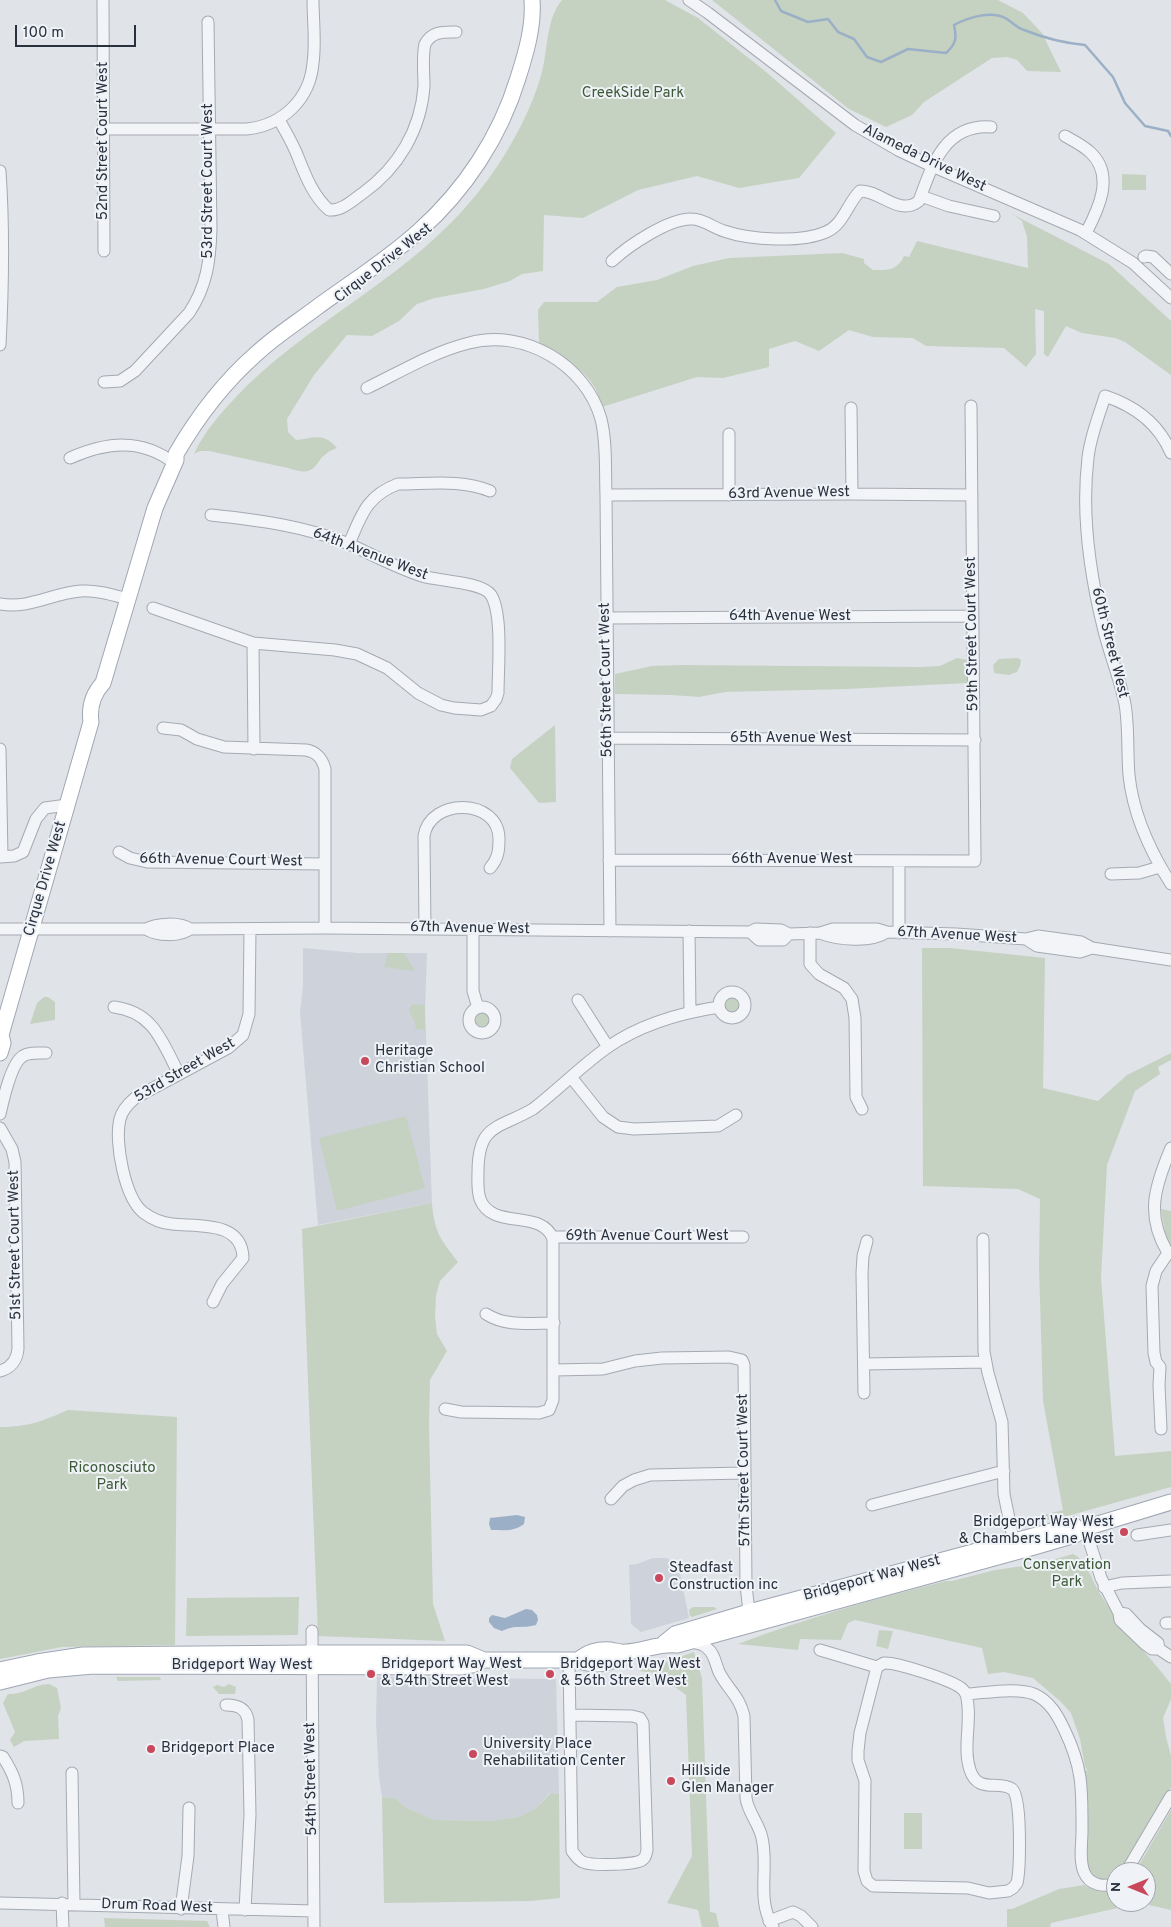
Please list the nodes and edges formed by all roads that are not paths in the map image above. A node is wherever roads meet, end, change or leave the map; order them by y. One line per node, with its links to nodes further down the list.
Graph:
1 (103, 0): 11 (street, 52nd Street Court West)
2 (313, 0): 8 (street)
3 (532, 0): 32 (main road, Cirque Drive West)
4 (545, 0): 32 (main road, Cirque Drive West)
5 (689, 0): 13 (street, Alameda Drive West)
6 (208, 22): 10 (street, 53rd Street Court West)
7 (456, 32): 8 (street)
8 (279, 120): 10 (street)
9 (991, 127): 13 (street)
10 (210, 128): 11 (street); 25 (street, 53rd Street Court West)
11 (104, 129): 19 (street, 52nd Street Court West)
12 (1065, 136): 18 (street)
13 (932, 166): 15 (street); 18 (street, Alameda Drive West)
14 (0, 171): 16 (street)
15 (921, 196): 17 (street); 21 (street)
16 (2, 212): 24 (street)
17 (994, 216)
18 (1086, 233): 23 (street, Alameda Drive West)
19 (104, 251)
20 (1144, 257): 22 (street)
21 (612, 261)
22 (1171, 274)
23 (1171, 298)
24 (0, 345)
25 (104, 382)
26 (367, 388): 36 (street, 56th Street Court West)
27 (971, 406): 37 (street, 59th Street Court West)
28 (851, 408): 34 (street)
29 (730, 434): 35 (street)
30 (1171, 453): 58 (street, 60th Street West)
31 (70, 458): 32 (street)
32 (175, 462): 40 (main road, Cirque Drive West)
33 (490, 491): 39 (street)
34 (852, 494): 35 (street, 63rd Avenue West); 37 (street, 63rd Avenue West)
35 (730, 495): 36 (street, 63rd Avenue West)
36 (606, 496): 44 (street, 56th Street Court West)
37 (972, 496): 43 (street, 59th Street Court West)
38 (211, 515): 39 (street, 64th Avenue West)
39 (349, 544): 45 (street, 64th Avenue West)
40 (128, 599): 41 (street); 51 (main road, Cirque Drive West)
41 (0, 604)
42 (153, 608): 45 (street)
43 (973, 616): 44 (street, 64th Avenue West); 48 (street, 59th Street Court West)
44 (607, 618): 47 (street, 56th Street Court West)
45 (253, 643): 50 (street)
46 (163, 728): 50 (street)
47 (608, 738): 48 (street, 65th Avenue West); 54 (street, 56th Street Court West)
48 (975, 740): 56 (street, 59th Street Court West)
49 (0, 749): 53 (street)
50 (254, 749): 57 (street)
51 (67, 805): 53 (street); 66 (main road, Cirque Drive West)
52 (118, 852): 57 (street, 66th Avenue Court West)
53 (1, 857)
54 (609, 860): 55 (street, 66th Avenue West); 68 (street, 56th Street Court West)
55 (899, 860): 56 (street, 66th Avenue West); 71 (street)
56 (975, 861)
57 (324, 864): 62 (street)
58 (1160, 867): 60 (street); 61 (street, 60th Street West)
59 (490, 868): 64 (street)
60 (1111, 874)
61 (1171, 884)
62 (325, 928): 63 (street, 67th Avenue West); 64 (street, 67th Avenue West)
63 (250, 929): 66 (street, 67th Avenue West); 82 (street, 53rd Street West)
64 (426, 929): 67 (street, 67th Avenue West)
65 (0, 930): 66 (street, 67th Avenue West)
66 (32, 930): 78 (main road, Cirque Drive West)
67 (474, 930): 68 (street, 67th Avenue West); 76 (street)
68 (610, 930): 69 (street, 67th Avenue West)
69 (689, 931): 70 (street, 67th Avenue West); 77 (street)
70 (815, 933): 71 (street, 67th Avenue West); 84 (street)
71 (893, 933): 72 (street, 67th Avenue West)
72 (1171, 960)
73 (578, 1000): 79 (street)
74 (114, 1007): 82 (street)
75 (720, 1007): 77 (street)
76 (478, 1008)
77 (690, 1012): 79 (street)
78 (1, 1036): 81 (main road, Cirque Drive West)
79 (608, 1047): 83 (street)
80 (46, 1052): 85 (street)
81 (0, 1053)
82 (179, 1074): 94 (street, 53rd Street West)
83 (570, 1077): 86 (street); 89 (street)
84 (862, 1109)
85 (0, 1114)
86 (736, 1115)
87 (0, 1128): 101 (street, 51st Street Court West)
88 (1171, 1148): 93 (street)
89 (552, 1237): 90 (street, 69th Avenue Court West); 96 (street)
90 (743, 1237)
91 (983, 1239): 97 (street)
92 (867, 1241): 98 (street)
93 (1170, 1255): 99 (street)
94 (213, 1302)
95 (486, 1314): 96 (street)
96 (554, 1323): 100 (street)
97 (986, 1362): 98 (street); 107 (street)
98 (864, 1364): 103 (street)
99 (1160, 1367): 102 (street); 104 (street)
100 (554, 1370): 105 (street); 108 (street, 57th Street Court West)
101 (0, 1371)
102 (1171, 1376)
103 (864, 1393)
104 (1165, 1402): 106 (street)
105 (445, 1409)
106 (1161, 1429)
107 (1004, 1471): 111 (street); 115 (street)
108 (744, 1472): 109 (street); 118 (street, 57th Street Court West)
109 (610, 1499)
110 (1171, 1502): 112 (main road, Bridgeport Way West)
111 (872, 1506)
112 (1085, 1528): 115 (main road, Bridgeport Way West); 117 (street)
113 (1171, 1530): 114 (street)
114 (1138, 1535)
115 (1015, 1546): 118 (main road, Bridgeport Way West); 119 (main road, Bridgeport Way West)
116 (1171, 1581): 117 (street)
117 (1104, 1587): 126 (street)
118 (749, 1612): 119 (main road); 121 (main road); 123 (main road, Bridgeport Way West)
119 (798, 1612): 121 (main road, Bridgeport Way West)
120 (312, 1631): 127 (street, 54th Street West)
121 (727, 1631): 122 (main road, Bridgeport Way West); 125 (street)
122 (687, 1642): 123 (main road, Bridgeport Way West); 125 (street)
123 (664, 1644): 128 (main road, Bridgeport Way West)
124 (820, 1650): 129 (street)
125 (714, 1655): 149 (street)
126 (1171, 1657)
127 (311, 1659): 128 (main road, Bridgeport Way West); 130 (main road, Bridgeport Way West); 131 (main road, Bridgeport Way West); 148 (street, 54th Street West)
128 (573, 1660): 134 (street)
129 (878, 1667): 132 (street); 132 (street)
130 (0, 1670)
131 (0, 1682)
132 (966, 1694): 141 (street)
133 (226, 1705): 147 (street)
134 (572, 1715): 134 (street)
135 (0, 1756): 138 (street)
136 (72, 1773): 144 (street)
137 (1171, 1796): 140 (street)
138 (18, 1803)
139 (189, 1808): 145 (street)
140 (1132, 1862)
141 (1106, 1885)
142 (0, 1903): 143 (street, Drum Road West)
143 (62, 1903): 144 (street, Drum Road West); 150 (street)
144 (74, 1904): 145 (street, Drum Road West)
145 (182, 1909): 146 (street, Drum Road West)
146 (222, 1910): 147 (street, Drum Road West); 151 (street)
147 (245, 1910): 148 (street, Drum Road West)
148 (314, 1911): 152 (street, 54th Street West)
149 (771, 1924): 153 (street)
150 (63, 1927)
151 (224, 1927)
152 (314, 1927)
153 (812, 1927)

